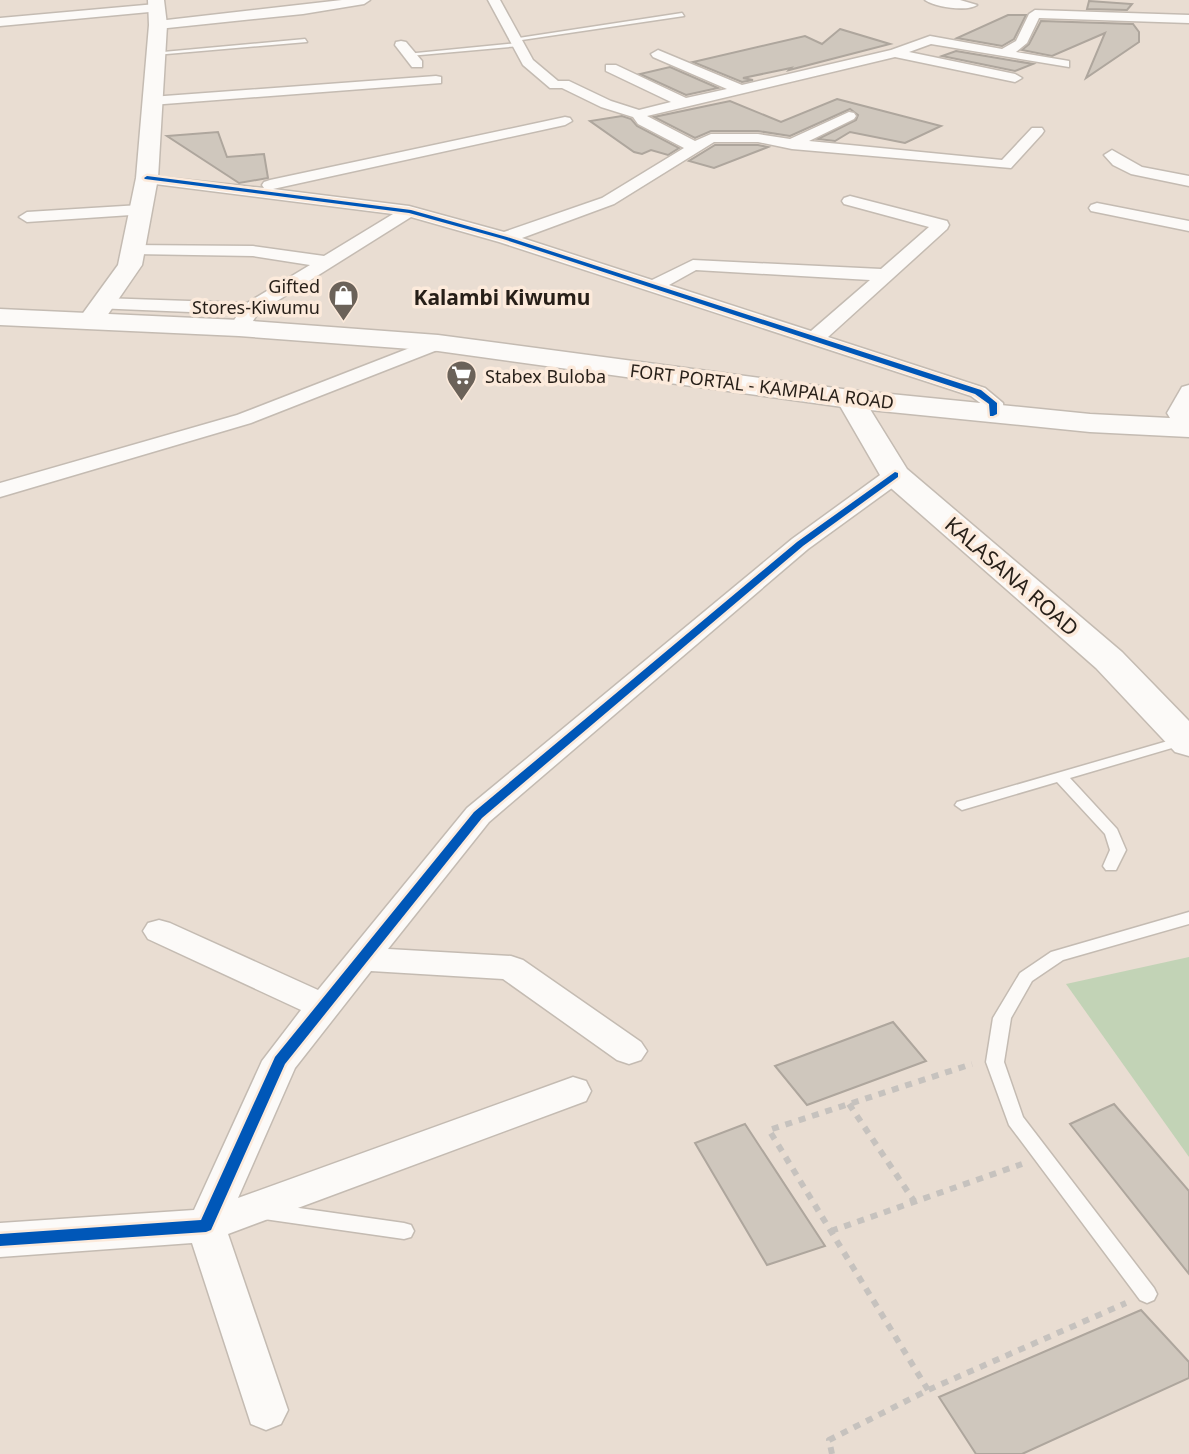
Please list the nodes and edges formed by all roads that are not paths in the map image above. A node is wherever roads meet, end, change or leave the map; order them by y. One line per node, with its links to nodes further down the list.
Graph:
1 (364, 0): 5 (street)
2 (494, 0): 10 (street)
3 (929, 4): 4 (street)
4 (971, 5)
5 (157, 11): 8 (street); 12 (street)
6 (682, 15): 10 (lane)
7 (1189, 19): 13 (street)
8 (0, 22)
9 (304, 41): 12 (lane)
10 (517, 42): 14 (lane); 25 (street)
11 (895, 52): 13 (street); 19 (street); 21 (street)
12 (155, 53): 23 (street)
13 (1005, 53): 16 (street)
14 (405, 54)
15 (658, 54): 21 (street)
16 (1064, 64)
17 (611, 68): 24 (street)
18 (271, 75): 22 (street)
19 (1016, 78)
20 (436, 80): 22 (street)
21 (739, 89): 24 (street)
22 (275, 92): 23 (street)
23 (151, 101): 32 (street)
24 (682, 102): 25 (street)
25 (638, 114): 30 (street)
26 (849, 117): 29 (street)
27 (565, 121): 34 (street)
28 (1037, 131): 29 (street)
29 (792, 144): 30 (street)
30 (694, 147): 41 (street)
31 (1112, 155): 33 (street)
32 (147, 178): 34 (street); 37 (street)
33 (1189, 181)
34 (247, 190): 38 (street)
35 (850, 201): 44 (street)
36 (1097, 208): 40 (street)
37 (141, 210): 39 (street); 42 (street)
38 (409, 211): 41 (street); 43 (street)
39 (27, 217)
40 (1189, 226)
41 (505, 238): 45 (street)
42 (134, 249): 43 (street); 46 (street)
43 (327, 262): 48 (street)
44 (886, 275): 45 (street); 49 (street)
45 (655, 286): 49 (street)
46 (97, 312): 47 (street, FORT PORTAL - KAMPALA ROAD); 48 (street, FORT PORTAL - KAMPALA ROAD)
47 (0, 317)
48 (245, 318): 50 (street, FORT PORTAL - KAMPALA ROAD)
49 (813, 340): 53 (street)
50 (438, 343): 52 (street, FORT PORTAL - KAMPALA ROAD); 56 (street)
51 (1189, 391): 54 (street)
52 (850, 399): 53 (street, FORT PORTAL - KAMPALA ROAD); 55 (street, KALASANA ROAD)
53 (993, 414): 54 (street, FORT PORTAL - KAMPALA ROAD)
54 (1188, 428)
55 (895, 475): 57 (street, KALASANA ROAD); 63 (street)
56 (0, 490)
57 (1187, 742): 58 (lane)
58 (1059, 775): 59 (lane); 60 (lane)
59 (962, 805)
60 (1111, 866)
61 (1189, 918): 71 (lane)
62 (159, 931): 64 (street)
63 (360, 959): 64 (street); 65 (street)
64 (323, 1006): 68 (street)
65 (629, 1051)
66 (573, 1091): 67 (street)
67 (252, 1209): 68 (street); 69 (lane)
68 (206, 1226): 70 (street); 72 (street)
69 (404, 1231)
70 (0, 1240)
71 (1147, 1294)
72 (266, 1410)

